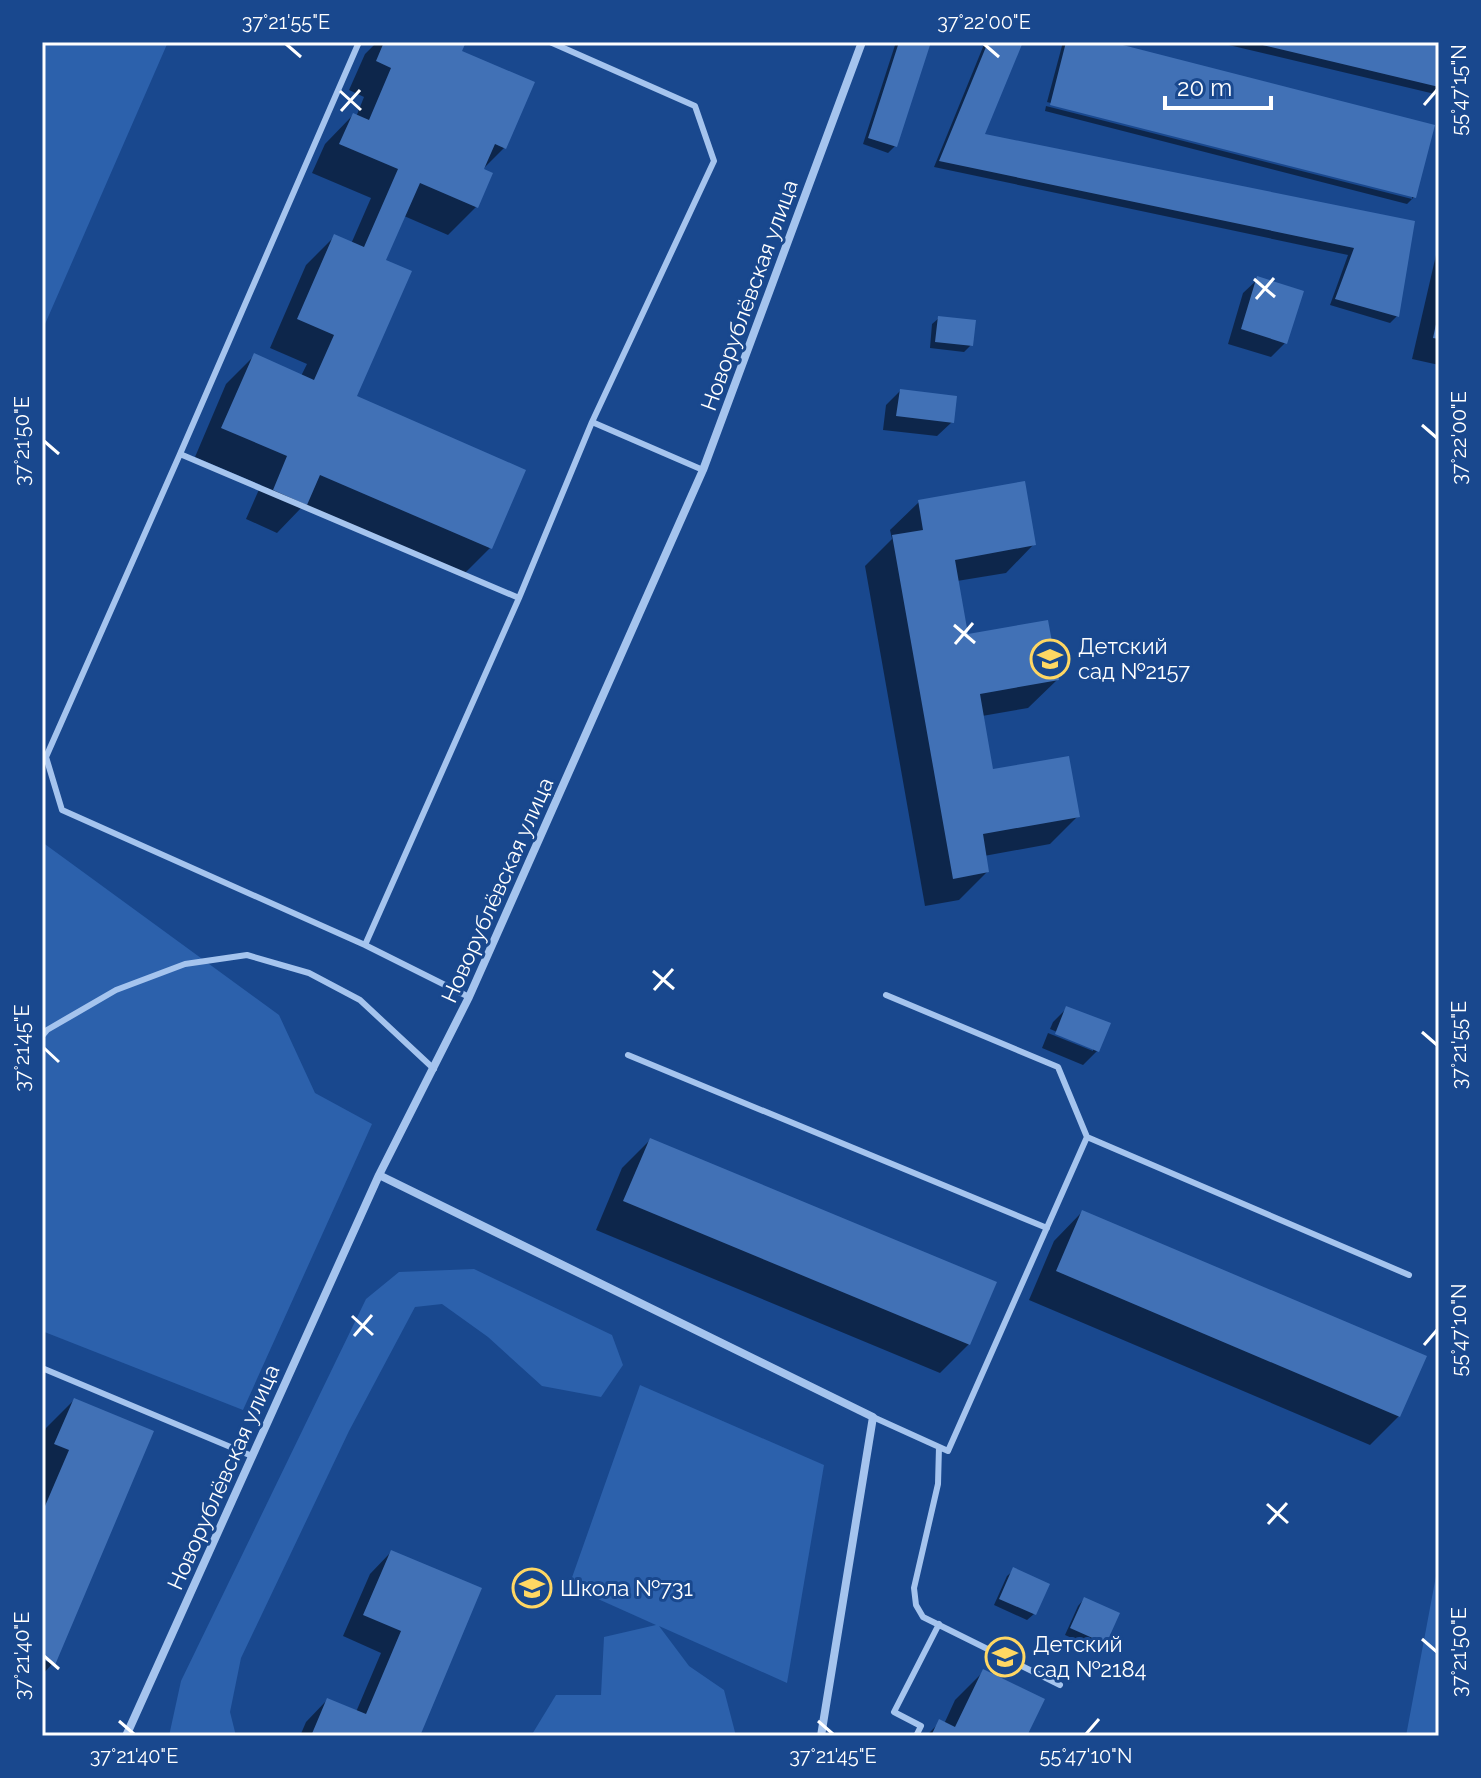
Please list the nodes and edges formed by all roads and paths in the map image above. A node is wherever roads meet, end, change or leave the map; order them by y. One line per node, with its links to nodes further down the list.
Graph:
1 (359, 42): 5 (lane)
2 (550, 42): 4 (lane)
3 (862, 42): 6 (street, Новорублёвская улица)
4 (592, 422): 6 (lane); 7 (lane)
5 (180, 454): 7 (lane); 8 (lane)
6 (703, 470): 10 (street, Новорублёвская улица)
7 (519, 598): 8 (lane)
8 (365, 945): 10 (lane)
9 (886, 995): 14 (lane)
10 (469, 997): 13 (street, Новорублёвская улица)
11 (42, 1036): 13 (lane)
12 (628, 1055): 16 (lane)
13 (434, 1069): 15 (street, Новорублёвская улица)
14 (1087, 1137): 16 (lane); 17 (lane)
15 (379, 1175): 19 (street); 21 (street, Новорублёвская улица)
16 (1047, 1228): 20 (lane)
17 (1409, 1275)
18 (42, 1368): 21 (lane)
19 (873, 1417): 20 (lane); 25 (street)
20 (939, 1447): 22 (lane)
21 (252, 1456): 24 (street, Новорублёвская улица)
22 (939, 1624): 23 (lane); 26 (lane)
23 (1060, 1685)
24 (126, 1736)
25 (821, 1736)
26 (916, 1736)

